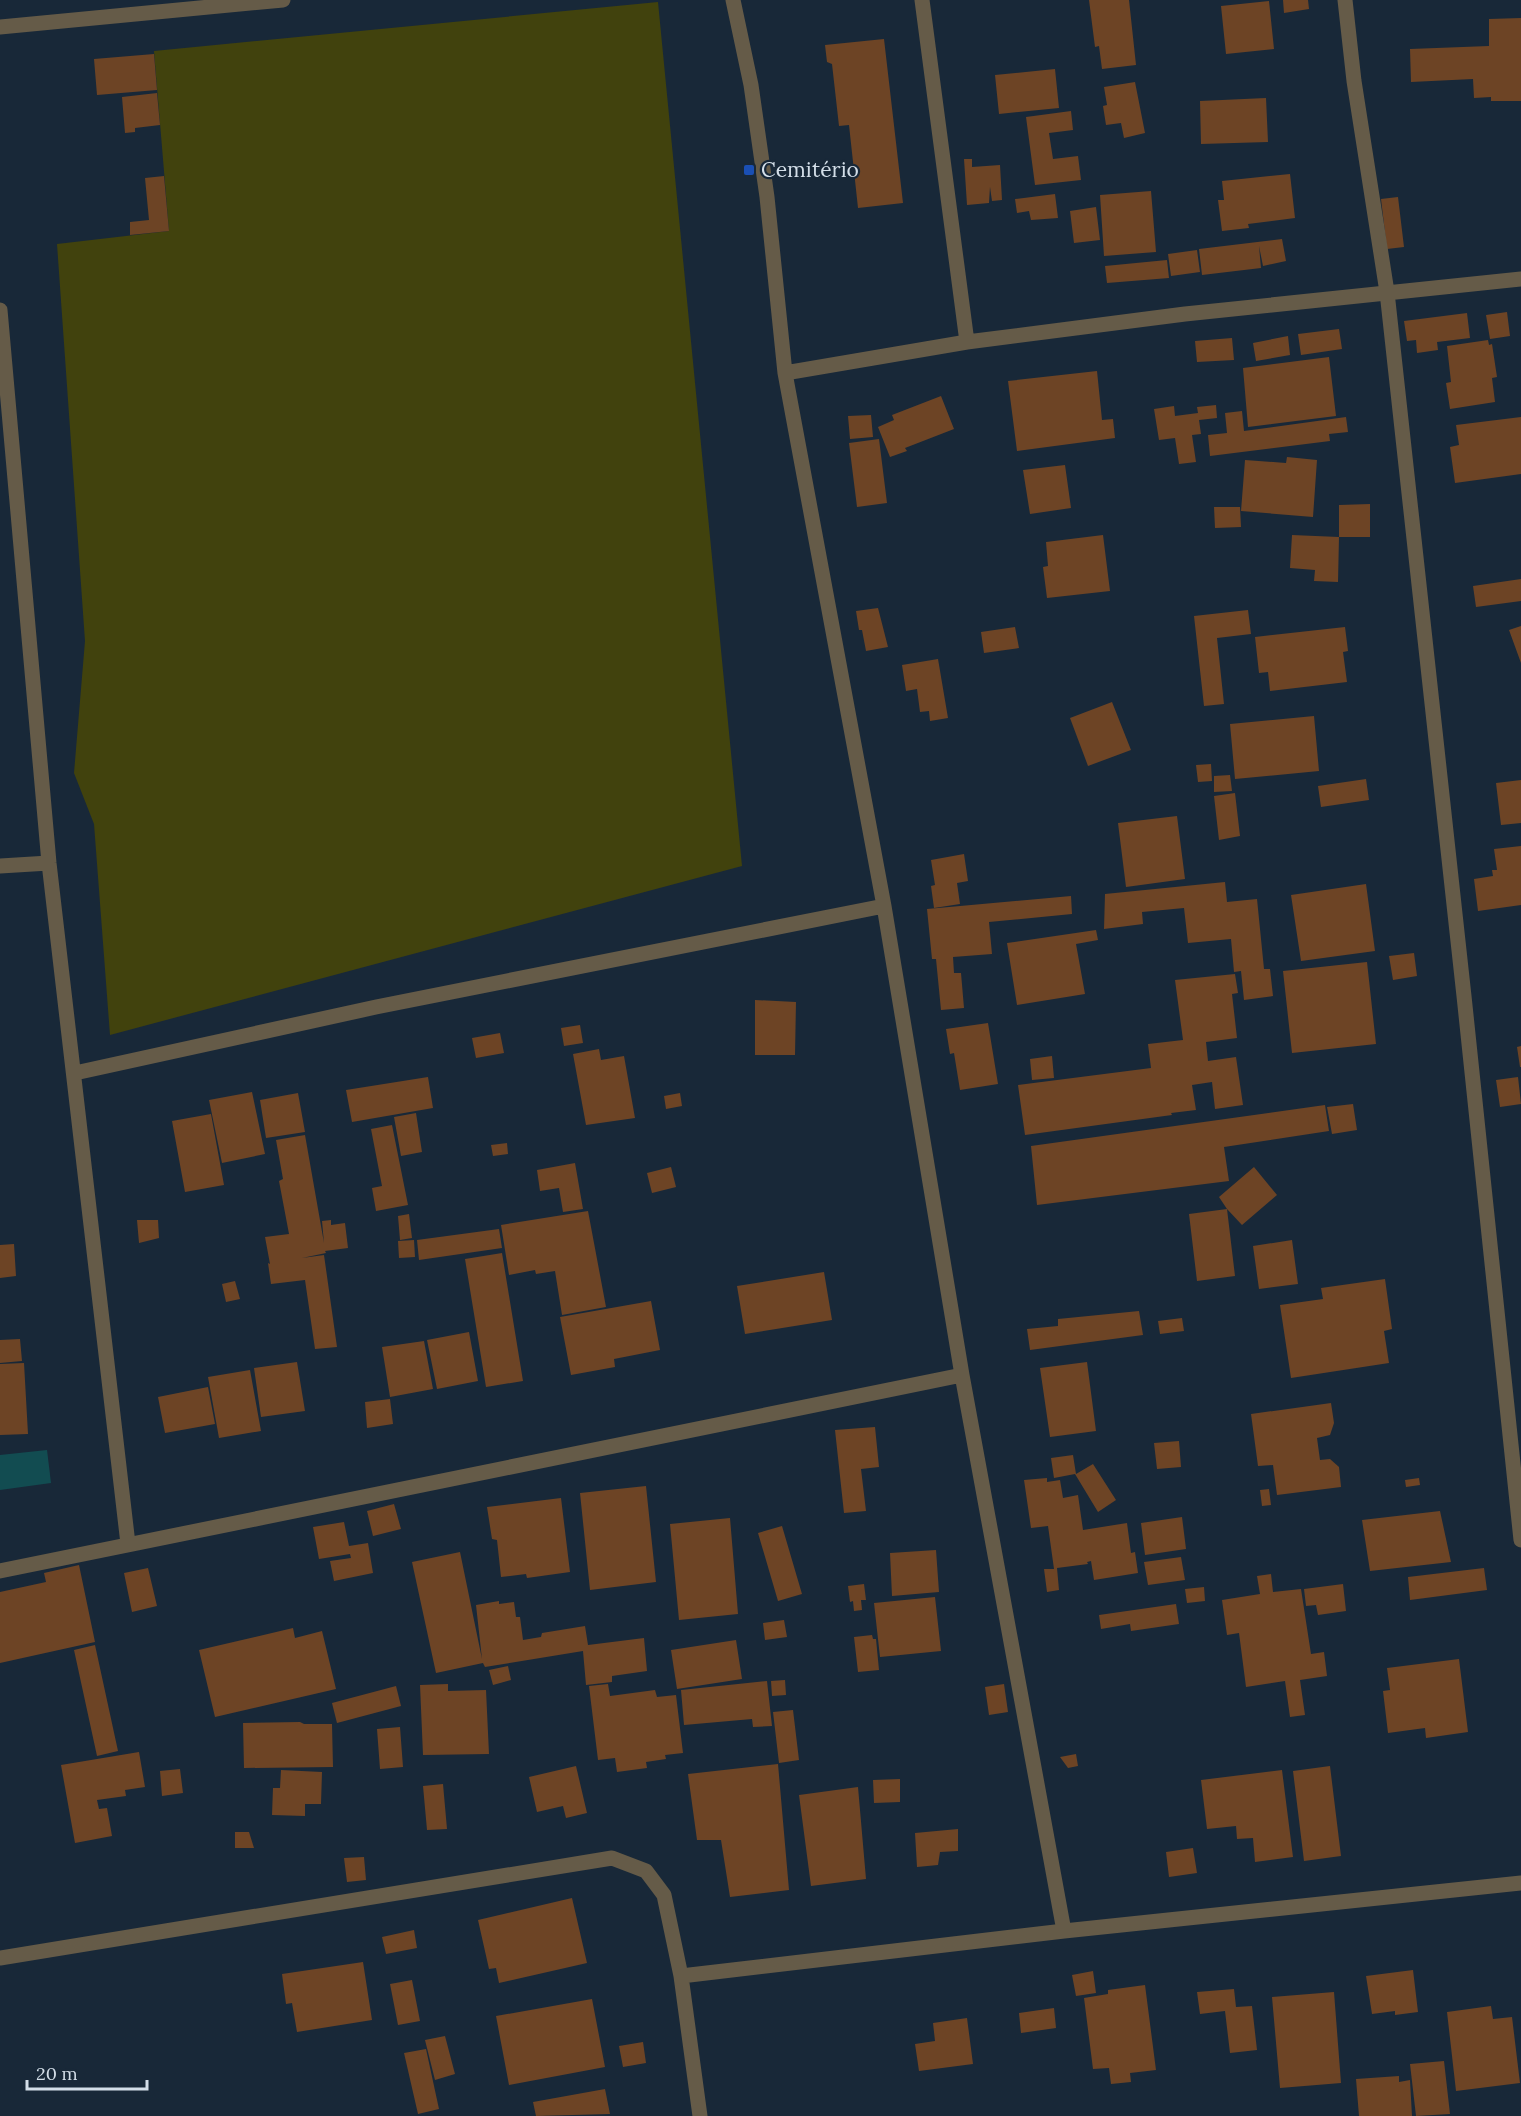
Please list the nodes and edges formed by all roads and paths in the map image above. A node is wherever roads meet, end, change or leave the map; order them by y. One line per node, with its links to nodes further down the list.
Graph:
1 (283, 0): 5 (street)
2 (733, 0): 10 (street)
3 (922, 0): 9 (street)
4 (1345, 0): 7 (street)
5 (0, 27)
6 (1521, 279): 7 (street)
7 (1387, 292): 9 (street); 16 (street)
8 (0, 310): 11 (street)
9 (967, 342): 10 (street)
10 (785, 373): 13 (street)
11 (49, 863): 12 (street); 14 (street)
12 (0, 866)
13 (884, 906): 14 (street); 15 (street)
14 (75, 1073): 17 (street)
15 (962, 1375): 17 (street); 20 (street)
16 (1521, 1540)
17 (128, 1544): 18 (street)
18 (0, 1571)
19 (1521, 1883): 20 (street)
20 (1064, 1931): 22 (street)
21 (0, 1958): 22 (street)
22 (681, 1976): 23 (street)
23 (700, 2116)

